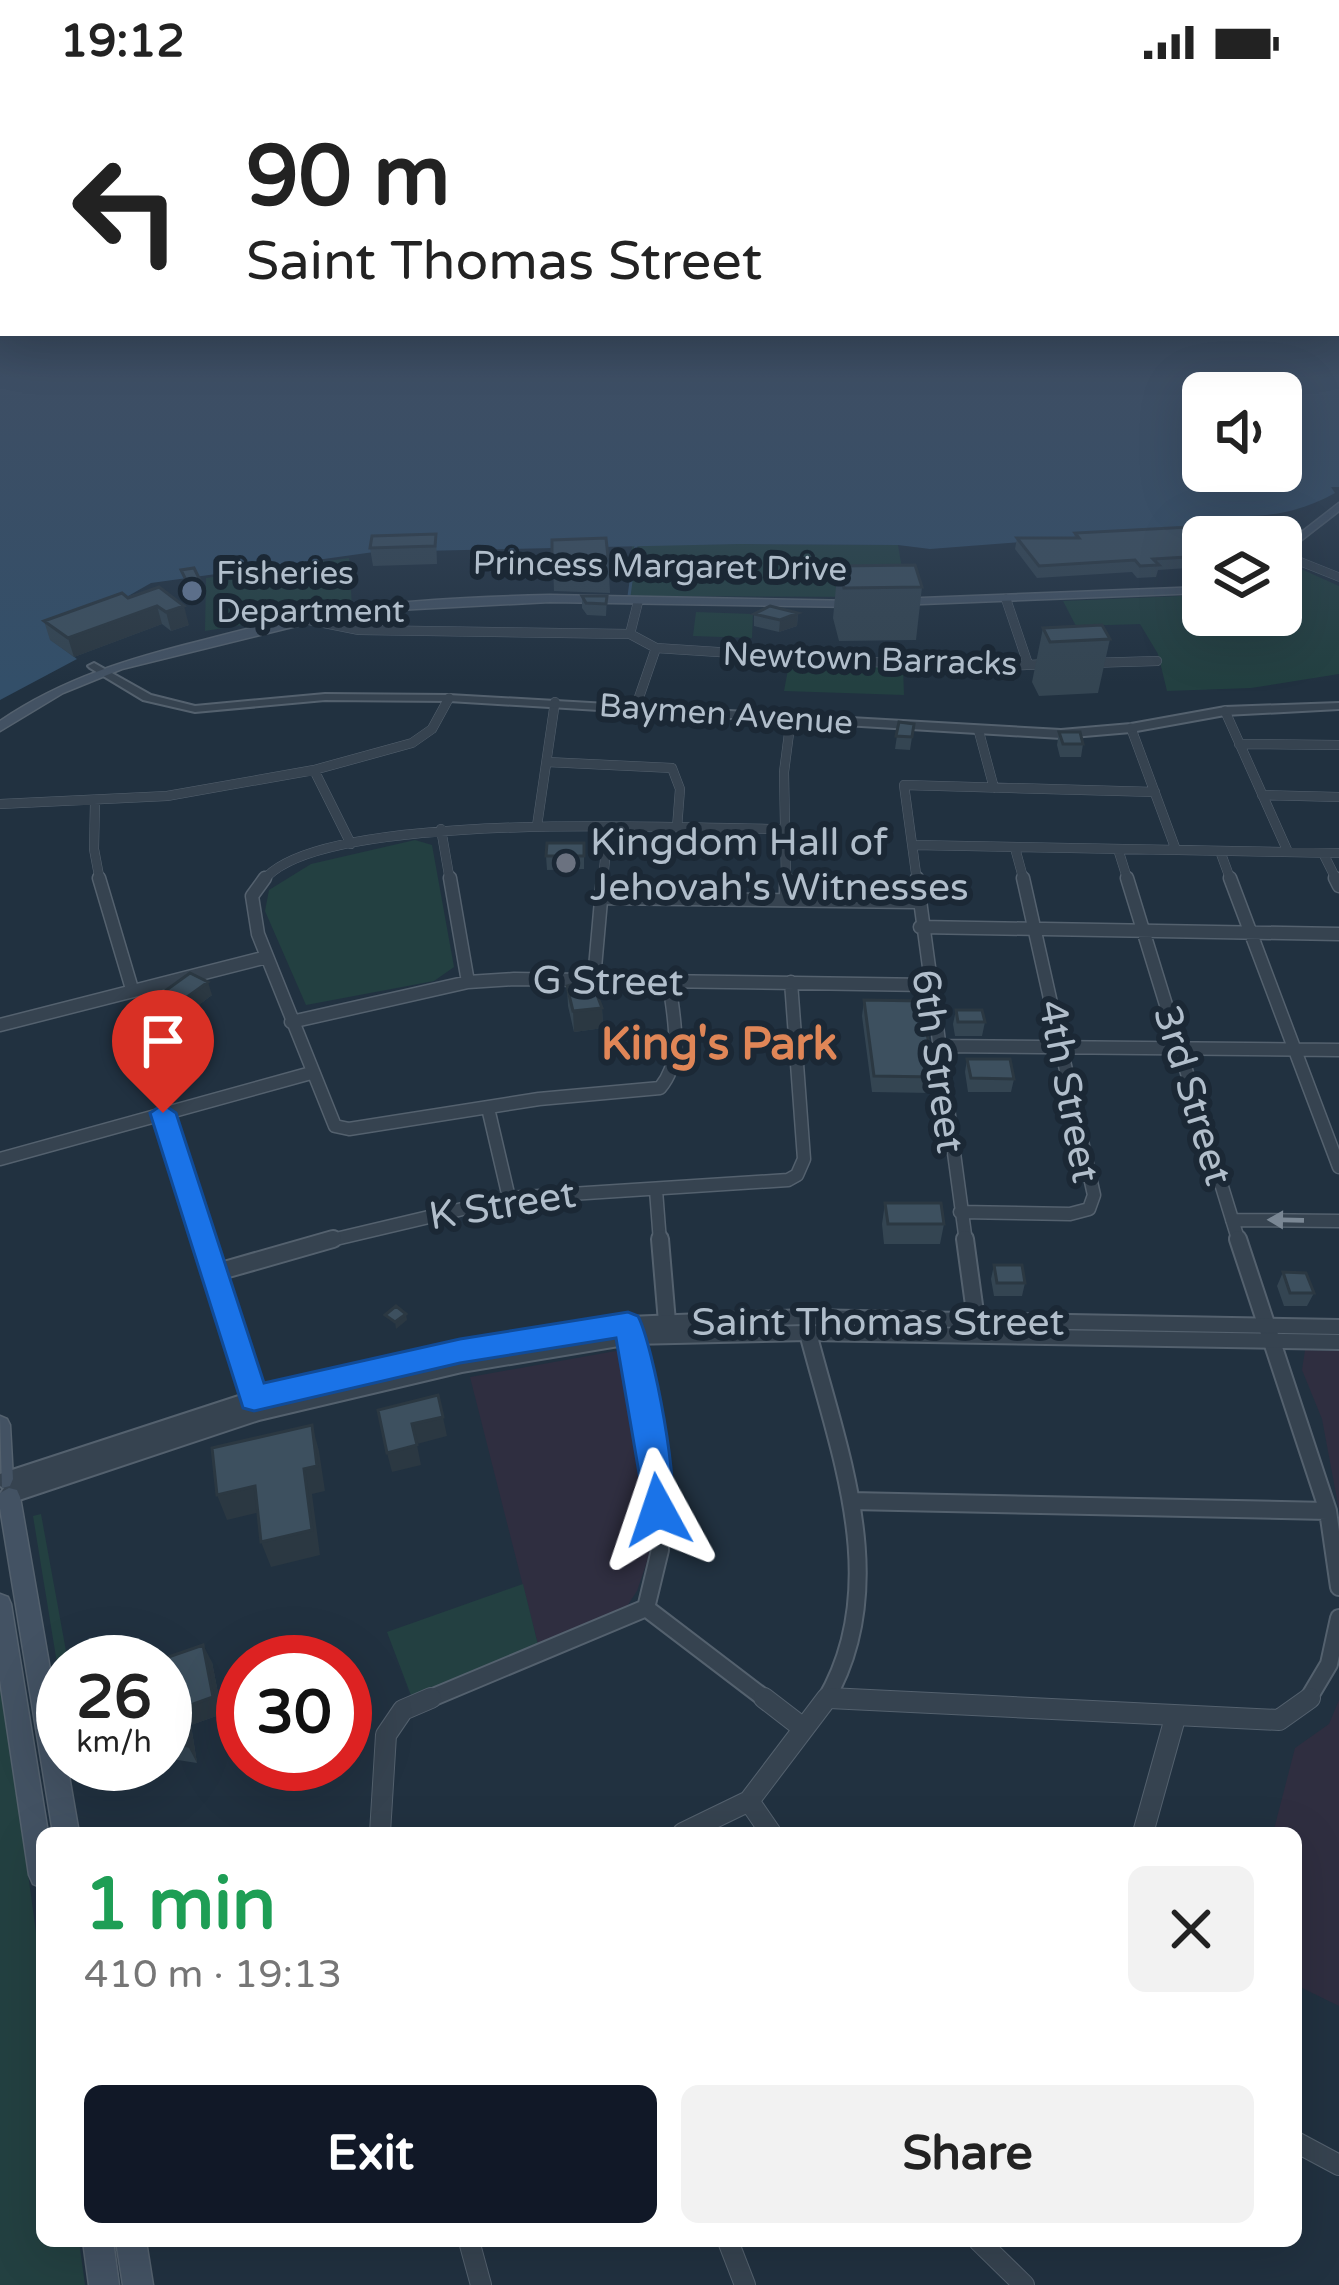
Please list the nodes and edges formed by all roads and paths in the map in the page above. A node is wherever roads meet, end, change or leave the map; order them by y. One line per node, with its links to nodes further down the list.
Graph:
1 (1339, 506): 2 (main road)
2 (1302, 537)
3 (1302, 562): 4 (street)
4 (1339, 577)
5 (1182, 591): 6 (main road, Princess Margaret Drive)
6 (1006, 599): 7 (main road, Princess Margaret Drive); 14 (street)
7 (638, 602): 8 (main road, Princess Margaret Drive); 10 (street)
8 (348, 620): 9 (main road, Princess Margaret Drive); 10 (street)
9 (262, 627): 12 (main road, Princess Margaret Drive); 15 (main road, Princess Margaret Drive)
10 (630, 634): 11 (street)
11 (656, 648): 14 (street, Newtown Barracks); 20 (street)
12 (128, 660): 15 (main road, Princess Margaret Drive); 17 (main road)
13 (1156, 661): 14 (street, Newtown Barracks)
14 (1028, 664)
15 (97, 669): 16 (main road, Princess Margaret Drive); 17 (street, Baymen Avenue); 23 (main road, Princess Margaret Drive)
16 (76, 681): 17 (main road); 25 (main road, Princess Margaret Drive)
17 (118, 682): 18 (street, Baymen Avenue)
18 (448, 698): 19 (street, Baymen Avenue); 31 (street)
19 (556, 702): 20 (street, Baymen Avenue); 30 (street)
20 (636, 706): 24 (street, Baymen Avenue)
21 (1339, 706): 22 (street, Baymen Avenue)
22 (1226, 711): 26 (street, Baymen Avenue); 28 (street)
23 (0, 714)
24 (791, 718): 27 (street, Baymen Avenue); 42 (street)
25 (0, 727)
26 (1131, 728): 27 (street, Baymen Avenue); 33 (street)
27 (979, 732): 32 (street)
28 (1239, 744): 29 (street); 34 (street)
29 (1339, 745)
30 (547, 763): 38 (street); 40 (street)
31 (314, 770): 36 (street); 43 (street)
32 (994, 788): 33 (street); 44 (street, 6th Street)
33 (1155, 792): 47 (street)
34 (1262, 795): 35 (street); 49 (street)
35 (1339, 796)
36 (95, 802): 37 (street); 67 (street)
37 (0, 804)
38 (537, 826): 39 (street); 41 (street)
39 (608, 827): 40 (street); 53 (street)
40 (677, 828): 42 (street)
41 (441, 829): 43 (street); 64 (street)
42 (786, 829): 54 (street)
43 (351, 844): 61 (street)
44 (914, 845): 45 (street); 55 (street, 6th Street)
45 (1015, 848): 46 (street); 57 (street, 4th Street)
46 (1118, 848): 47 (street); 58 (street, 3rd Street)
47 (1176, 850): 48 (street)
48 (1220, 851): 49 (street); 59 (street)
49 (1288, 852): 50 (street)
50 (1323, 853): 51 (street); 52 (street)
51 (1339, 853)
52 (1339, 886)
53 (602, 898): 54 (street); 62 (street)
54 (787, 900): 55 (street)
55 (916, 902): 56 (street, 6th Street)
56 (920, 927): 57 (street); 66 (street, 6th Street)
57 (1037, 927): 58 (street); 71 (street, 4th Street)
58 (1146, 931): 59 (street); 72 (street, 3rd Street)
59 (1250, 932): 60 (street); 73 (street)
60 (1339, 934)
61 (267, 957): 67 (street); 68 (street)
62 (594, 979): 63 (street, G Street); 64 (street, G Street)
63 (669, 981): 65 (street, G Street); 76 (street)
64 (468, 982): 68 (street, G Street)
65 (791, 982): 66 (street, G Street); 80 (street, K Street)
66 (929, 985): 70 (street, 6th Street)
67 (132, 989): 69 (street)
68 (291, 1022): 75 (street)
69 (0, 1024)
70 (938, 1046): 71 (street); 82 (street, 6th Street)
71 (1060, 1046): 72 (street); 82 (street, 4th Street)
72 (1179, 1048): 73 (street); 83 (street, 3rd Street)
73 (1294, 1050): 74 (street); 79 (street)
74 (1339, 1050)
75 (311, 1072): 76 (street); 77 (street)
76 (488, 1108): 81 (street)
77 (163, 1113): 78 (street); 85 (street)
78 (0, 1159)
79 (1339, 1166)
80 (656, 1190): 81 (street, K Street); 86 (street)
81 (509, 1198): 85 (street, K Street)
82 (961, 1212): 88 (street, 6th Street)
83 (1232, 1220): 84 (street, one-way to 83); 91 (street, 3rd Street)
84 (1339, 1221)
85 (214, 1273): 94 (street)
86 (668, 1327): 88 (street, Saint Thomas Street); 89 (street, Saint Thomas Street); 90 (street, Saint Thomas Street)
87 (1339, 1327): 91 (street, Saint Thomas Street)
88 (978, 1329): 90 (street, Saint Thomas Street); 91 (street, Saint Thomas Street)
89 (629, 1331): 93 (street, Saint Thomas Street); 101 (street)
90 (808, 1333): 97 (street)
91 (1268, 1333): 92 (street, Saint Thomas Street); 98 (street, 3rd Street)
92 (1339, 1342)
93 (333, 1387): 94 (street, Saint Thomas Street); 96 (street, Saint Thomas Street)
94 (254, 1399): 96 (street, Saint Thomas Street)
95 (0, 1425): 96 (main road)
96 (5, 1489): 107 (main road)
97 (850, 1501): 98 (street); 103 (street)
98 (1328, 1511): 99 (street, 3rd Street)
99 (1339, 1587)
100 (0, 1604): 112 (main road)
101 (646, 1608): 105 (street); 108 (street)
102 (1339, 1618): 104 (street)
103 (827, 1698): 104 (street); 105 (street)
104 (1174, 1718): 111 (street)
105 (803, 1728): 106 (street)
106 (749, 1801): 109 (street); 110 (street)
107 (65, 1827)
108 (380, 1827)
109 (695, 1827)
110 (767, 1827)
111 (1145, 1827)
112 (36, 1836)
113 (1302, 2145): 114 (street)
114 (1339, 2164)
115 (99, 2247): 120 (main road)
116 (132, 2247): 121 (main road)
117 (471, 2247): 122 (street)
118 (730, 2247): 123 (street)
119 (985, 2247): 124 (street)
120 (104, 2285)
121 (138, 2285)
122 (481, 2285)
123 (745, 2285)
124 (1024, 2285)

